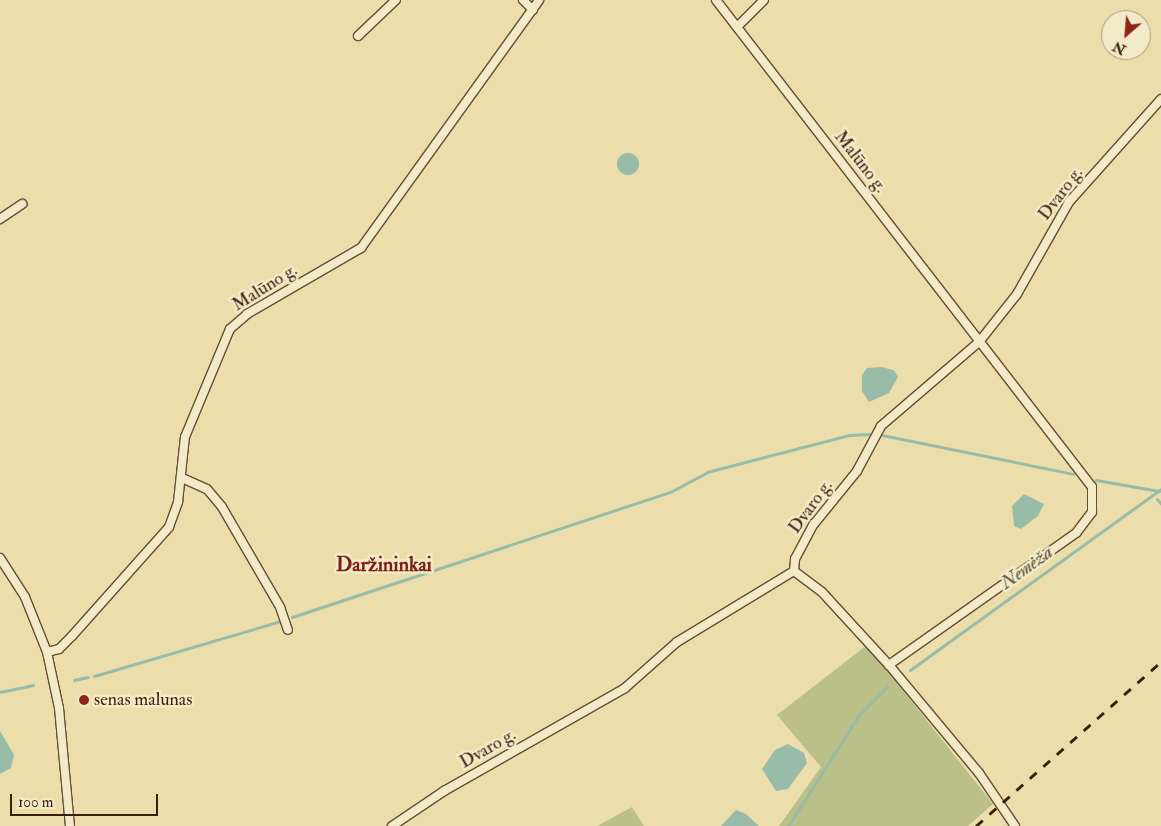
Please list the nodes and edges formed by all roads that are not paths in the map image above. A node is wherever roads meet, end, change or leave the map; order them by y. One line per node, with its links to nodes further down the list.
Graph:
1 (396, 0): 8 (street)
2 (524, 0): 6 (street)
3 (539, 0): 6 (street, Malūno g.)
4 (716, 0): 7 (street, Malūno g.)
5 (764, 0): 7 (street)
6 (533, 10): 13 (street, Malūno g.)
7 (737, 27): 12 (street, Malūno g.)
8 (358, 36)
9 (1161, 99): 12 (street, Dvaro g.)
10 (22, 204): 11 (street)
11 (0, 219)
12 (979, 342): 15 (street, Dvaro g.); 18 (street, Malūno g.)
13 (182, 478): 16 (street); 17 (street, Malūno g.)
14 (0, 558): 17 (street)
15 (794, 571): 18 (street); 20 (street, Dvaro g.)
16 (288, 630)
17 (47, 652): 19 (street)
18 (889, 665): 21 (street)
19 (70, 826)
20 (392, 826)
21 (1015, 826)

